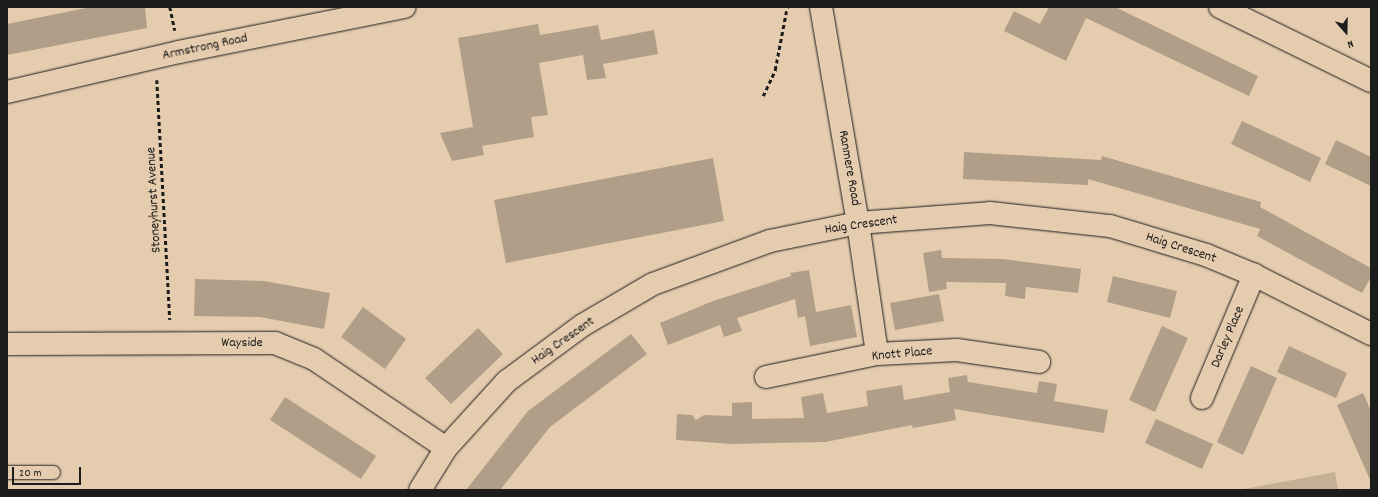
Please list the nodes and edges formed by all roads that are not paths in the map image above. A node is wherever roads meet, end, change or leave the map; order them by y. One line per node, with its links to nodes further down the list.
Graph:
1 (404, 7): 5 (street, Armstrong Road)
2 (821, 7): 6 (street, Ranmere Road)
3 (1220, 7): 4 (street)
4 (1371, 81)
5 (7, 92)
6 (858, 223): 7 (street, Haig Crescent); 10 (street, Ranmere Road); 14 (street, Haig Crescent)
7 (1254, 275): 8 (street, Haig Crescent); 13 (street, Darley Place)
8 (1371, 334)
9 (7, 344): 14 (street, Wayside)
10 (877, 354): 11 (street, Knott Place); 12 (street, Knott Place)
11 (1039, 362)
12 (766, 377)
13 (1202, 398)
14 (446, 448): 17 (street, Haig Crescent)
15 (7, 472): 16 (lane)
16 (53, 472)
17 (420, 490)

